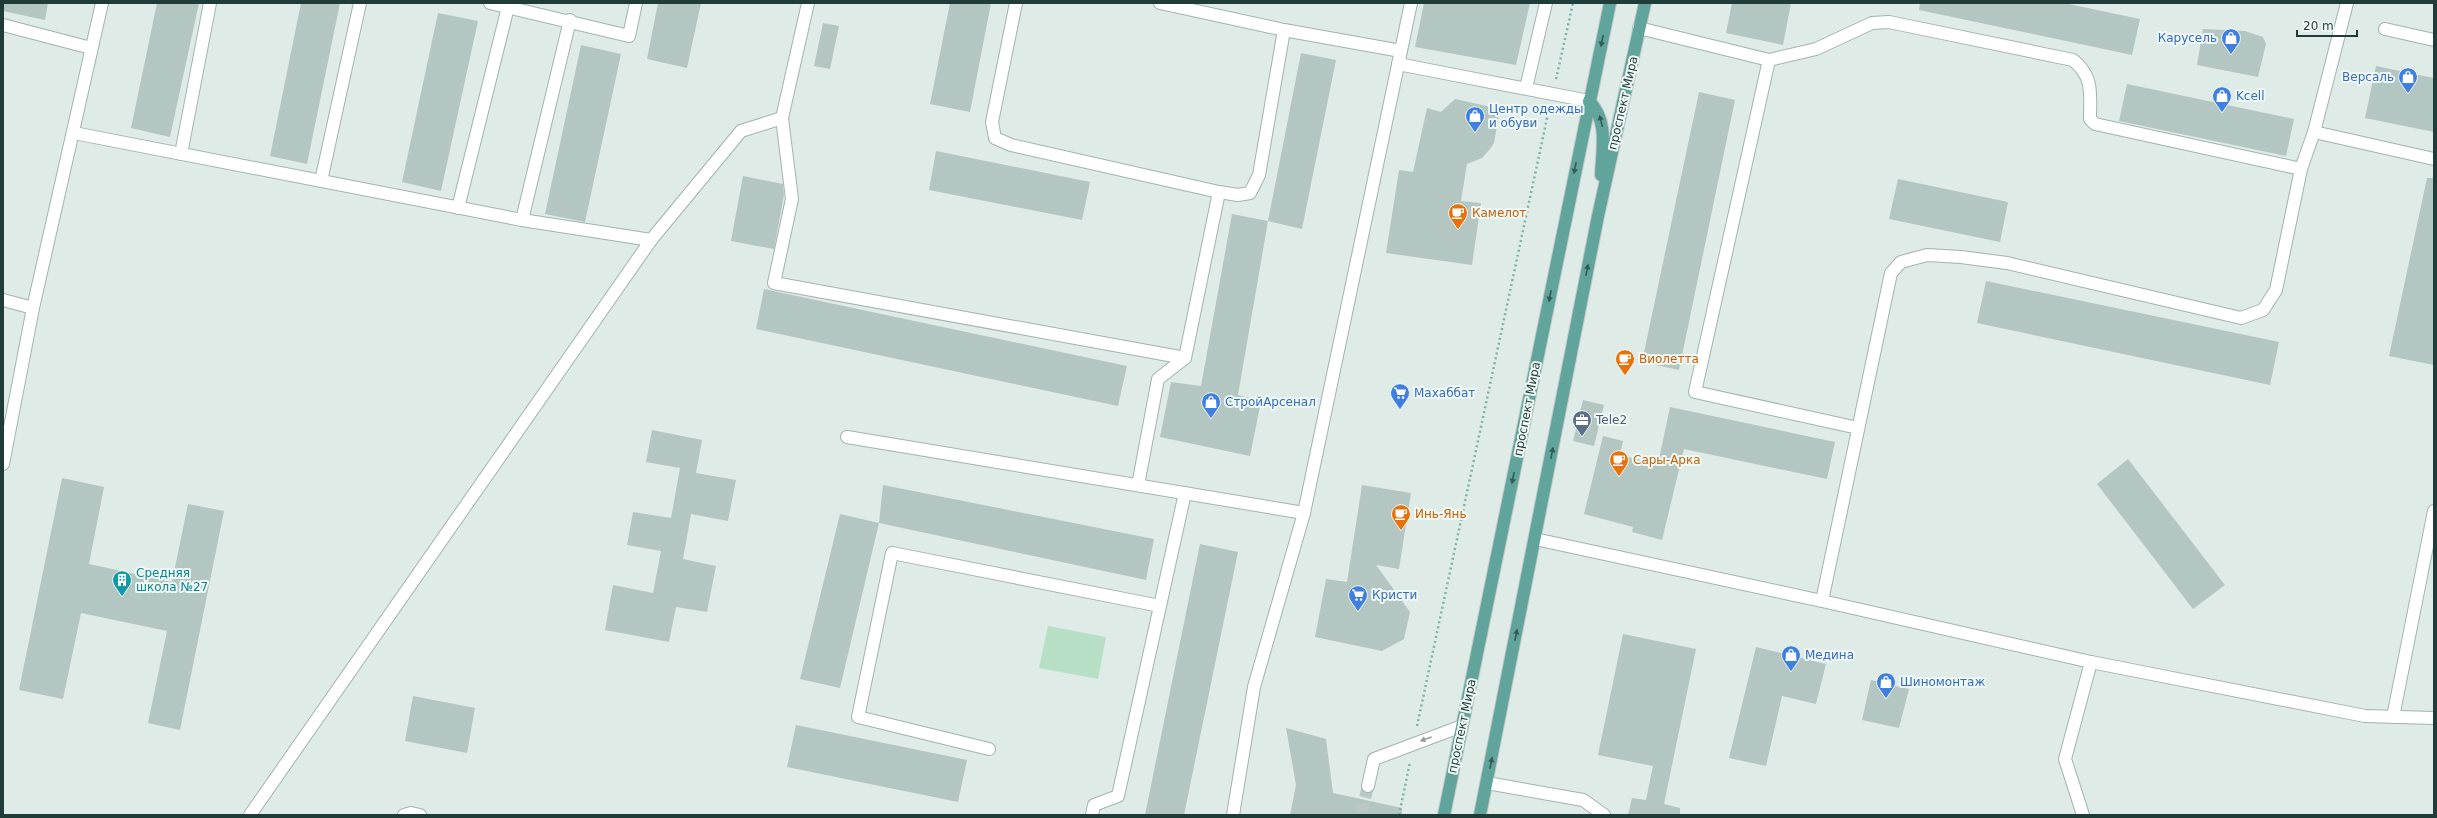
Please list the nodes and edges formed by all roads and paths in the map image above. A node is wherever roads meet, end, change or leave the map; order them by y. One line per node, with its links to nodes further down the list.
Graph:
1 (102, 3): 22 (street)
2 (210, 3): 32 (street)
3 (360, 3): 35 (street)
4 (490, 3): 15 (street)
5 (636, 3): 16 (street)
6 (808, 3): 29 (street)
7 (1016, 3): 36 (street)
8 (1160, 3): 20 (street)
9 (1411, 3): 23 (street)
10 (1546, 3): 26 (street)
11 (1573, 3): 27 (path)
12 (1610, 3): 28 (main road, проспект Мира, one-way to 28)
13 (1645, 3): 18 (main road, проспект Мира)
14 (2347, 3): 31 (street)
15 (508, 7): 16 (street); 37 (street)
16 (570, 20): 39 (street)
17 (3, 25): 22 (street)
18 (1640, 28): 24 (street); 38 (main road, проспект Мира)
19 (2385, 29): 21 (street)
20 (1284, 30): 23 (street); 36 (street)
21 (2434, 40)
22 (91, 48): 30 (street)
23 (1401, 51): 25 (street)
24 (1769, 60): 34 (street); 44 (street)
25 (1398, 64): 26 (street); 50 (street)
26 (1526, 88): 27 (street)
27 (1552, 94): 28 (street); 58 (path)
28 (1589, 101): 38 (main road, one-way to 28); 57 (main road, проспект Мира, one-way to 57)
29 (782, 118): 40 (street); 43 (street)
30 (74, 132): 32 (street); 42 (street)
31 (2314, 132): 33 (street); 34 (street)
32 (181, 154): 35 (street)
33 (2434, 160)
34 (2301, 169): 44 (street)
35 (321, 181): 37 (street)
36 (1219, 192): 43 (street)
37 (458, 208): 39 (street)
38 (1598, 216): 51 (main road, проспект Мира, one-way to 38)
39 (522, 220): 40 (street)
40 (651, 240): 62 (street)
41 (3, 300): 42 (street)
42 (33, 308): 46 (street)
43 (1185, 358): 47 (street)
44 (1858, 428): 52 (street)
45 (847, 437): 47 (street)
46 (3, 464)
47 (1138, 485): 48 (street)
48 (1185, 493): 50 (street); 53 (street)
49 (2434, 511): 55 (street)
50 (1304, 513): 66 (street)
51 (1535, 539): 52 (street); 60 (main road, проспект Мира, one-way to 51)
52 (1822, 601): 54 (street)
53 (1160, 606): 59 (street); 65 (street)
54 (2091, 662): 55 (street); 71 (street)
55 (2393, 717): 56 (street)
56 (2434, 718)
57 (1462, 726): 58 (street, one-way to 58); 68 (main road, проспект Мира)
58 (1414, 743): 61 (street); 67 (path)
59 (989, 749)
60 (1487, 783): 69 (main road, проспект Мира); 70 (street)
61 (1368, 786)
62 (250, 815)
63 (404, 815): 64 (street)
64 (420, 815)
65 (1092, 815)
66 (1233, 815)
67 (1399, 815)
68 (1444, 815)
69 (1480, 815)
70 (1604, 815)
71 (2083, 815)

